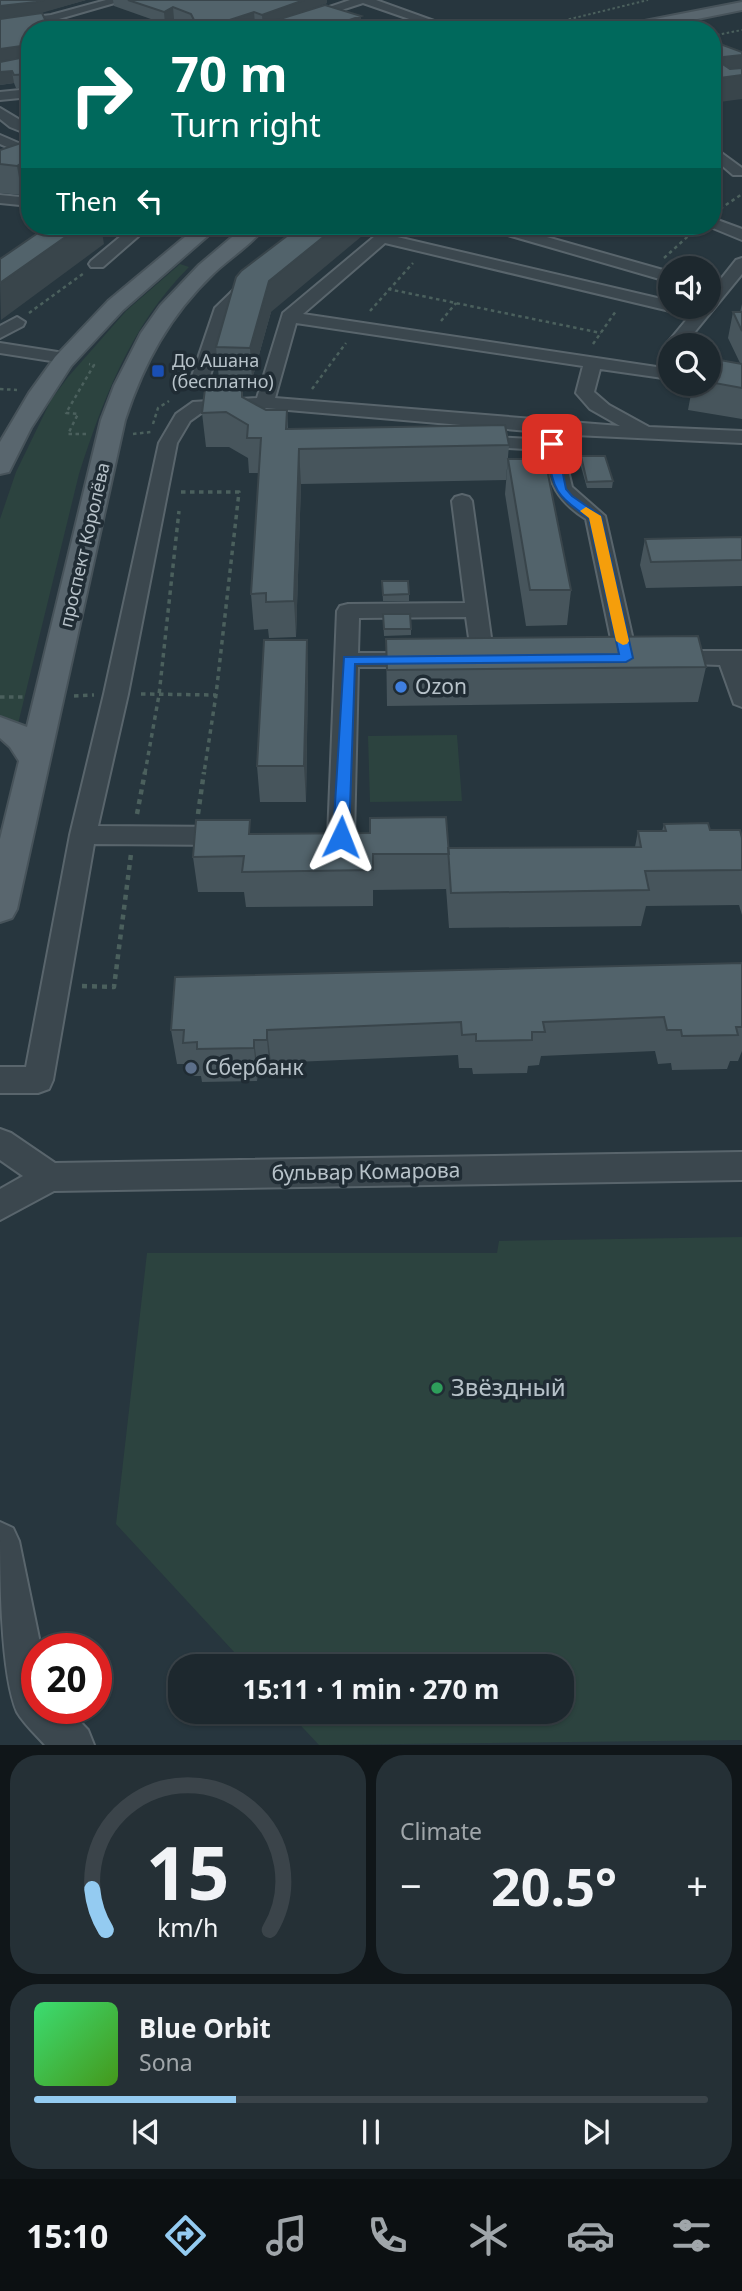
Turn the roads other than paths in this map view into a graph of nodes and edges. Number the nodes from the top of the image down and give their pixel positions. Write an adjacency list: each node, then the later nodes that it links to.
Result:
1 (119, 0): 6 (street)
2 (364, 0): 7 (street); 8 (street)
3 (742, 6): 5 (main road)
4 (742, 18): 11 (main road)
5 (664, 20): 9 (main road)
6 (30, 21)
7 (296, 21)
8 (426, 21)
9 (660, 21)
10 (21, 22): 12 (street)
11 (721, 22)
12 (0, 25)
13 (21, 94): 14 (street)
14 (0, 96)
15 (21, 108): 16 (street)
16 (0, 111): 17 (street)
17 (15, 124): 18 (street); 19 (street)
18 (21, 127)
19 (0, 129)
20 (0, 139): 21 (street)
21 (21, 149)
22 (721, 158): 23 (street)
23 (738, 172)
24 (0, 199): 25 (street)
25 (21, 201)
26 (721, 226): 32 (street)
27 (131, 235): 37 (street)
28 (198, 235): 34 (main road)
29 (245, 235): 35 (main road, проспект Королёва)
30 (386, 235): 33 (street)
31 (523, 235): 39 (street)
32 (742, 235)
33 (382, 238): 41 (street); 42 (street)
34 (177, 253): 35 (main road); 48 (main road)
35 (213, 262): 70 (main road, проспект Королёва)
36 (742, 262): 40 (lane)
37 (97, 264)
38 (267, 268): 51 (street)
39 (658, 274)
40 (721, 287)
41 (658, 303)
42 (289, 317): 49 (lane); 52 (street)
43 (695, 319): 46 (street)
44 (17, 322): 45 (street)
45 (0, 333)
46 (684, 333)
47 (0, 348): 48 (lane)
48 (64, 358): 59 (main road)
49 (592, 364): 50 (lane); 54 (street)
50 (658, 373)
51 (201, 376)
52 (276, 404): 53 (street); 54 (street); 71 (street)
53 (301, 426)
54 (650, 432): 55 (street)
55 (742, 437)
56 (457, 441): 57 (street)
57 (552, 444): 58 (street); 63 (street)
58 (742, 451)
59 (0, 467)
60 (462, 500): 61 (street)
61 (476, 610): 65 (street); 67 (street)
62 (600, 658): 63 (street)
63 (626, 658): 64 (street)
64 (736, 658): 68 (street)
65 (482, 659): 66 (street); 67 (street)
66 (509, 659)
67 (348, 660): 75 (street)
68 (742, 699)
69 (0, 727): 70 (main road)
70 (34, 761): 76 (main road, проспект Королёва)
71 (83, 835): 72 (street); 77 (street)
72 (247, 836)
73 (314, 836): 75 (street)
74 (367, 836): 75 (street)
75 (341, 837)
76 (0, 909)
77 (0, 1080)
78 (0, 1143): 80 (street)
79 (742, 1166): 80 (street, бульвар Комарова)
80 (50, 1177): 81 (street)
81 (0, 1206)
82 (0, 1541): 83 (street)
83 (21, 1647)
84 (54, 1724): 85 (street)
85 (73, 1745)

